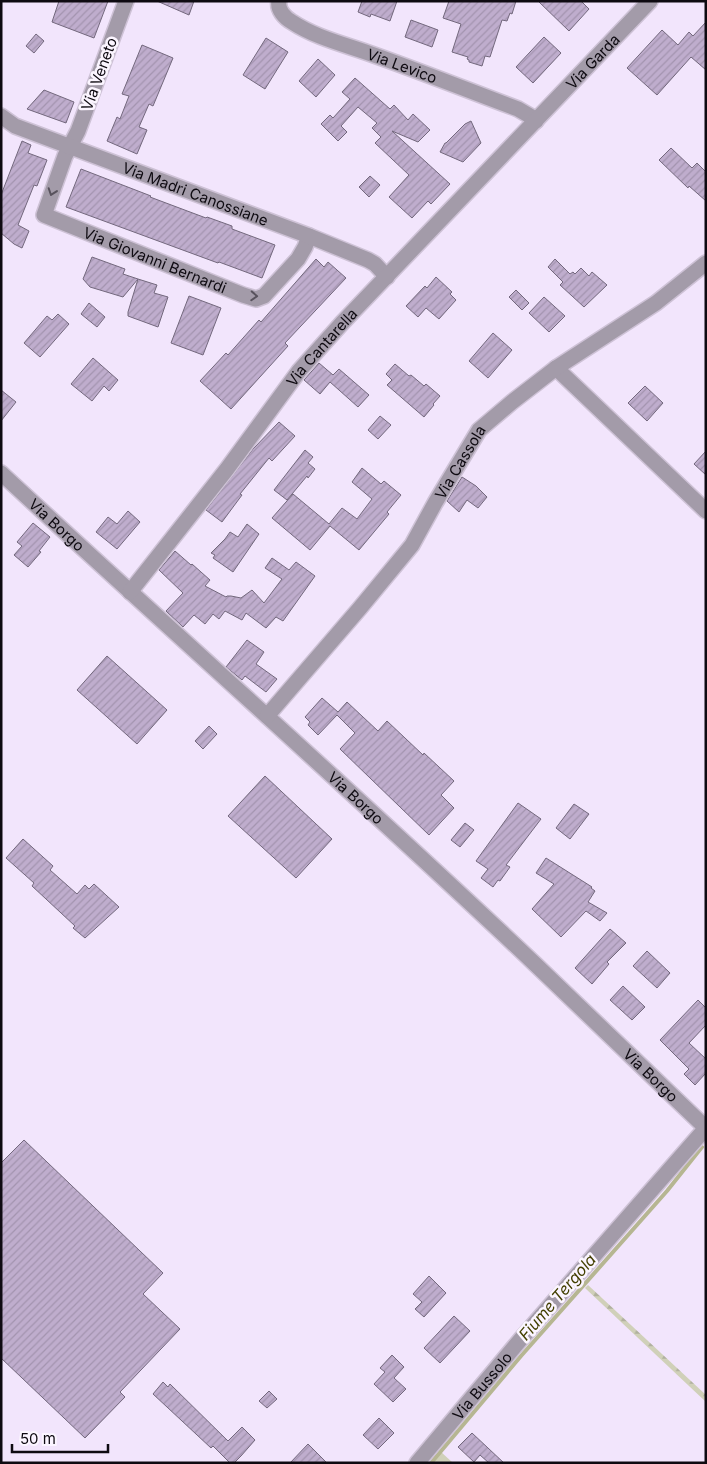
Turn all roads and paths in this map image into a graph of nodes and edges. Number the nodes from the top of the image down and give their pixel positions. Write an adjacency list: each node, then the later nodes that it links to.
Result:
1 (126, 1): 6 (street, Via Veneto)
2 (279, 1): 5 (street, Via Levico)
3 (650, 1): 5 (street, Via Garda)
4 (1, 116): 6 (street, Via Madri Canossiane)
5 (536, 121): 9 (street, Via Cantarella)
6 (69, 147): 7 (street, Via Madri Canossiane); 7 (street, Via Giovanni Bernardi, one-way to 7)
7 (309, 236): 9 (street, Via Madri Canossiane)
8 (706, 263): 10 (street, Via Cassola)
9 (387, 276): 13 (street, Via Cantarella)
10 (556, 368): 12 (street); 14 (street, Via Cassola)
11 (1, 474): 13 (street, Via Borgo)
12 (706, 511)
13 (130, 592): 14 (street, Via Borgo)
14 (267, 716): 15 (street, Via Borgo)
15 (706, 1128): 16 (street, Via Bussolo)
16 (417, 1463)

